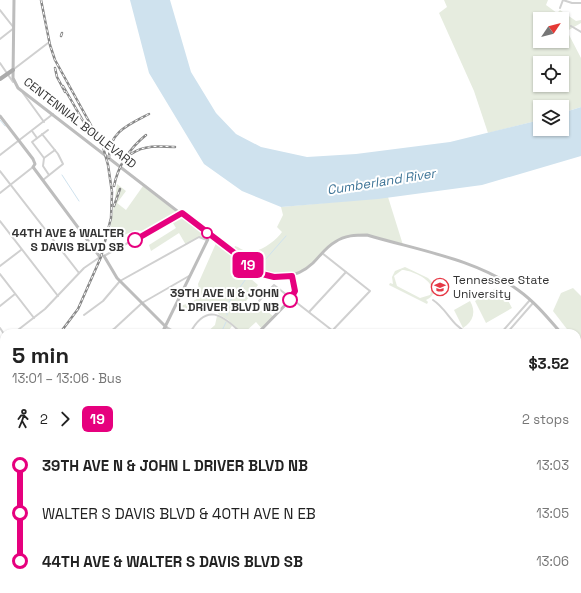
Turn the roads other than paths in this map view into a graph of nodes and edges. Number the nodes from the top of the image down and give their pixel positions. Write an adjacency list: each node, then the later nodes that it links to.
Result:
1 (14, 0): 7 (main road, CENTENNIAL BOULEVARD)
2 (563, 0): 3 (street); 4 (street)
3 (581, 3)
4 (560, 8)
5 (0, 10): 7 (street)
6 (571, 26): 8 (street)
7 (14, 28): 9 (street); 12 (main road, CENTENNIAL BOULEVARD)
8 (581, 32)
9 (0, 39)
10 (48, 43): 12 (street)
11 (0, 64): 13 (street)
12 (13, 70): 13 (main road); 15 (main road, CENTENNIAL BOULEVARD)
13 (8, 74): 14 (main road); 15 (street)
14 (0, 79)
15 (14, 82): 16 (main road, CENTENNIAL BOULEVARD)
16 (20, 89): 17 (main road, CENTENNIAL BOULEVARD); 19 (street)
17 (54, 114): 19 (street); 34 (main road, CENTENNIAL BOULEVARD)
18 (0, 116): 24 (main road)
19 (44, 122): 21 (street)
20 (48, 130): 22 (street)
21 (32, 131): 23 (street); 24 (street)
22 (42, 134): 23 (street); 25 (street)
23 (37, 138): 27 (street)
24 (19, 141): 26 (street); 28 (main road)
25 (55, 150): 27 (street); 30 (street)
26 (0, 155)
27 (44, 158): 30 (street)
28 (33, 167): 31 (main road); 32 (street)
29 (0, 171): 32 (street)
30 (49, 175): 31 (street)
31 (43, 180): 43 (main road)
32 (11, 185): 33 (street); 46 (street)
33 (0, 193)
34 (182, 213): 38 (main road, CENTENNIAL BOULEVARD); 42 (street)
35 (0, 221): 36 (street)
36 (4, 226): 37 (street); 40 (street)
37 (0, 229)
38 (210, 235): 39 (main road); 49 (main road, CENTENNIAL BOULEVARD)
39 (208, 240): 48 (main road); 50 (street)
40 (22, 250): 44 (street); 52 (street)
41 (322, 253): 45 (street); 49 (main road); 55 (main road)
42 (104, 256): 43 (street); 50 (main road)
43 (100, 257): 46 (street)
44 (0, 266)
45 (346, 272): 60 (street); 71 (street)
46 (79, 273): 52 (street)
47 (0, 274): 51 (street)
48 (189, 276): 57 (street); 63 (main road)
49 (292, 276): 53 (main road)
50 (120, 281): 57 (main road); 61 (street)
51 (15, 294): 59 (street); 62 (street)
52 (58, 296): 62 (street)
53 (292, 299): 56 (street); 60 (street); 69 (main road)
54 (433, 300): 72 (street)
55 (530, 300): 58 (main road); 73 (street)
56 (259, 301)
57 (142, 303): 63 (main road); 65 (street)
58 (533, 303): 74 (street); 75 (main road)
59 (0, 306)
60 (309, 312): 70 (street)
61 (84, 315)
62 (34, 318): 64 (street)
63 (166, 327): 66 (street)
64 (19, 329)
65 (113, 329)
66 (170, 329)
67 (193, 329): 68 (street)
68 (237, 329)
69 (262, 329)
70 (329, 329)
71 (335, 329)
72 (462, 329)
73 (505, 329)
74 (510, 329)
75 (557, 329)

